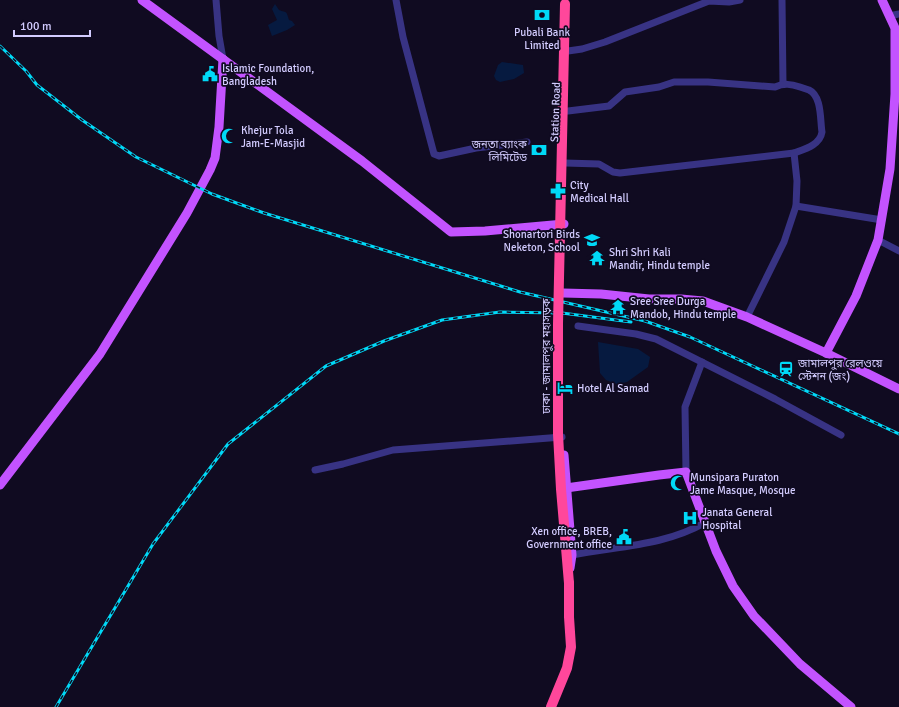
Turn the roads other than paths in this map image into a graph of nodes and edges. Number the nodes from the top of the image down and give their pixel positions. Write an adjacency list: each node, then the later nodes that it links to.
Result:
1 (142, 0): 11 (main road)
2 (216, 0): 11 (street)
3 (396, 0): 14 (street)
4 (740, 0): 10 (street)
5 (782, 0): 12 (street)
6 (882, 0): 9 (main road)
7 (567, 1): 10 (main road, Station Road); 36 (highway, ঢাকা - জামালপুর মহাসড়ক, bridge)
8 (899, 14): 9 (street)
9 (889, 16): 18 (main road)
10 (568, 51): 13 (main road, Station Road)
11 (223, 59): 19 (main road); 32 (main road)
12 (783, 84): 13 (street); 15 (street)
13 (568, 111): 16 (main road, Station Road)
14 (527, 142)
15 (794, 154): 16 (street); 17 (street)
16 (565, 164): 19 (main road, Station Road)
17 (796, 206): 18 (street); 23 (street)
18 (882, 220): 20 (main road)
19 (564, 224): 22 (main road, Station Road)
20 (878, 240): 21 (street); 25 (main road)
21 (899, 251)
22 (563, 293): 23 (main road); 29 (main road, Station Road)
23 (747, 317): 25 (main road)
24 (578, 326): 26 (street)
25 (826, 353): 27 (main road)
26 (702, 362): 28 (street); 31 (street)
27 (899, 389)
28 (841, 435)
29 (562, 437): 30 (street); 33 (main road, Station Road)
30 (315, 470)
31 (686, 472): 33 (main road); 34 (main road)
32 (0, 485)
33 (566, 488): 35 (main road, Station Road)
34 (706, 522): 35 (street); 38 (main road)
35 (572, 555): 36 (main road, Station Road)
36 (569, 583): 37 (highway, ঢাকা - জামালপুর মহাসড়ক)
37 (551, 707)
38 (851, 707)

